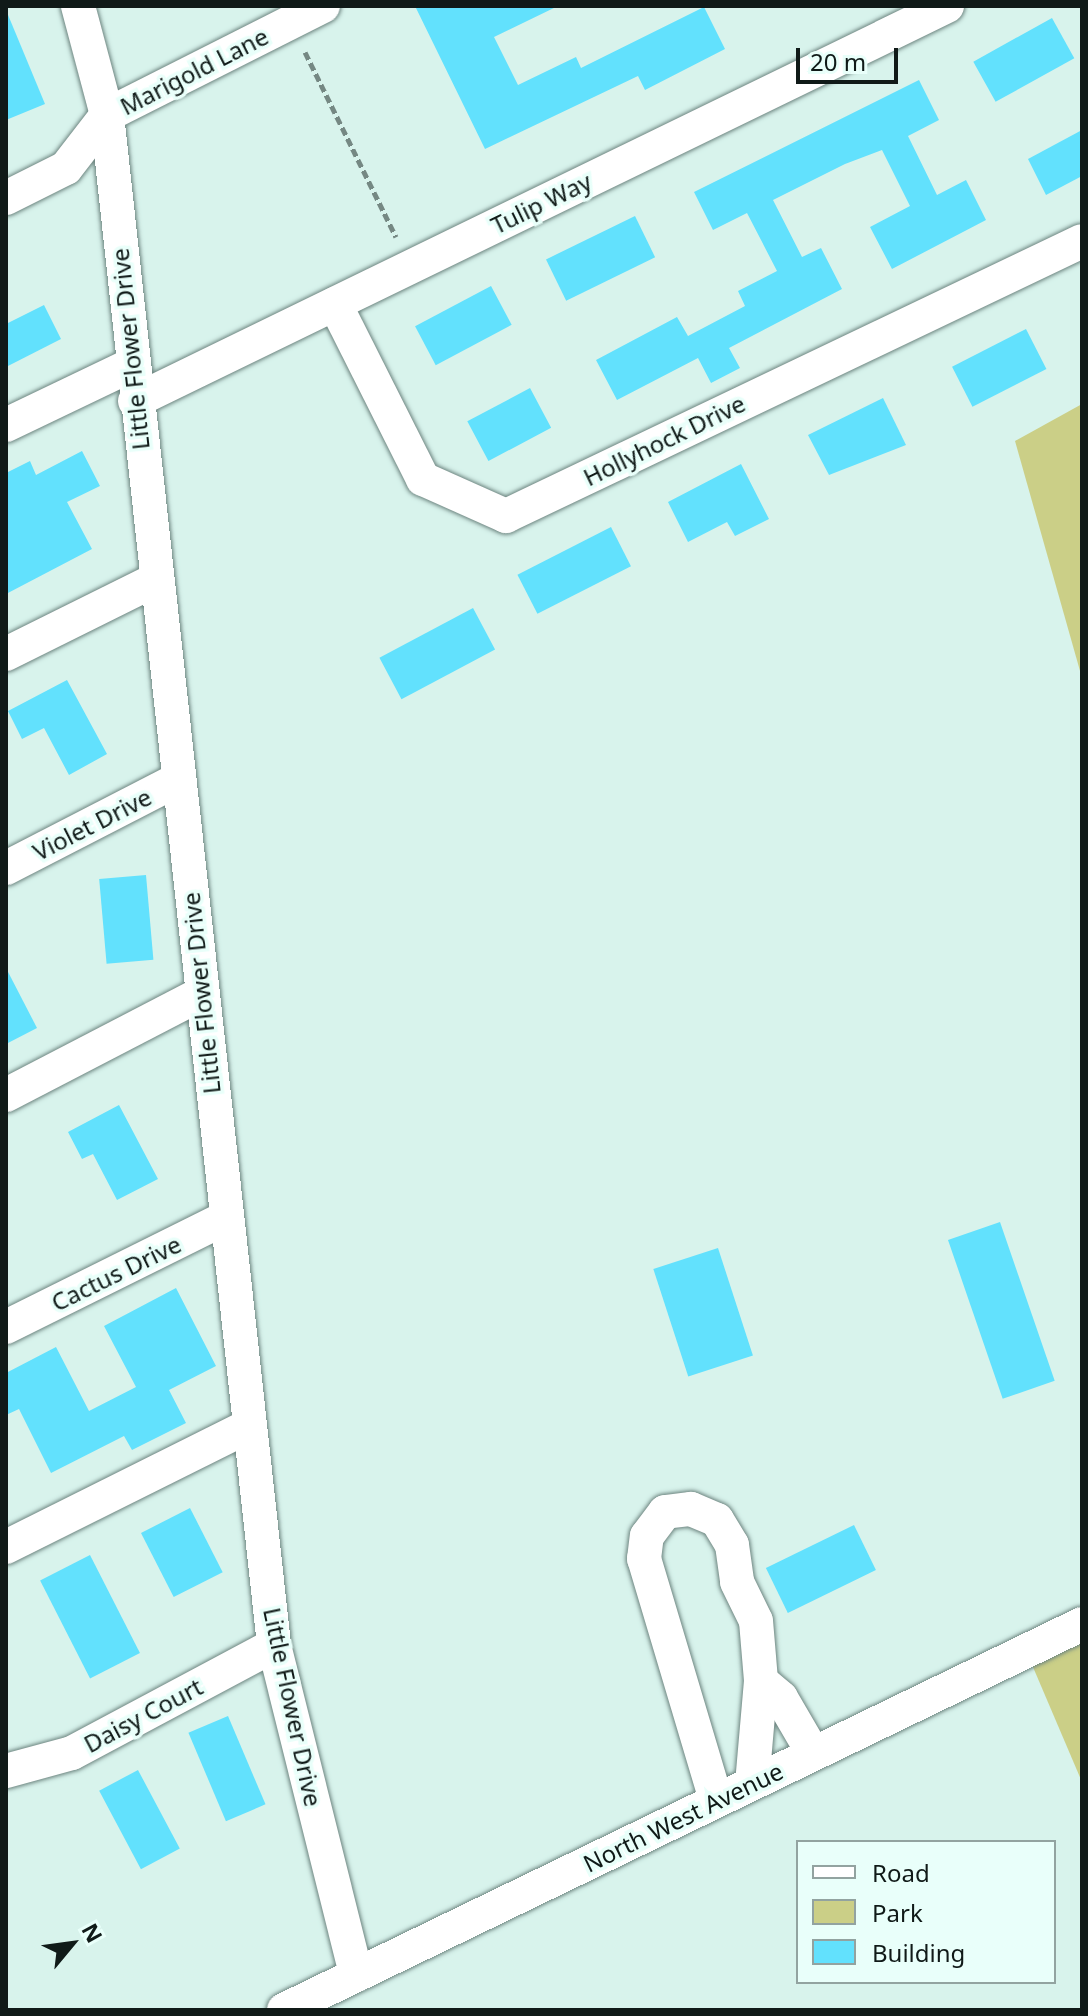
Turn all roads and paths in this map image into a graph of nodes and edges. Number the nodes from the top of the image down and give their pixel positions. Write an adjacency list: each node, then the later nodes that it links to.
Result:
1 (78, 6): 5 (street, Little Flower Drive)
2 (323, 6): 4 (street, Marigold Lane)
3 (947, 6): 8 (street, Tulip Way)
4 (291, 22): 5 (street, Marigold Lane); 8 (path)
5 (107, 115): 6 (street); 10 (street, Little Flower Drive)
6 (6, 198)
7 (1082, 241): 9 (street, Hollyhock Drive)
8 (410, 267): 9 (street, Tulip Way)
9 (335, 304): 11 (street, Tulip Way)
10 (131, 365): 11 (street, Little Flower Drive); 12 (street)
11 (135, 401): 13 (street, Little Flower Drive)
12 (6, 425)
13 (155, 580): 14 (street); 15 (street, Little Flower Drive)
14 (6, 654)
15 (177, 780): 16 (street, Violet Drive); 17 (street, Little Flower Drive)
16 (6, 868)
17 (201, 994): 18 (street); 19 (street, Little Flower Drive)
18 (6, 1095)
19 (226, 1218): 20 (street, Cactus Drive); 21 (street, Little Flower Drive)
20 (6, 1327)
21 (249, 1426): 22 (street); 24 (street, Little Flower Drive)
22 (6, 1547)
23 (1082, 1624): 26 (street, North West Avenue)
24 (274, 1645): 27 (street, Daisy Court); 30 (street, Little Flower Drive)
25 (761, 1681): 26 (street); 28 (street); 29 (street)
26 (813, 1753): 28 (street, North West Avenue)
27 (6, 1771)
28 (752, 1783): 29 (street, North West Avenue)
29 (716, 1800): 30 (street, North West Avenue)
30 (356, 1975): 31 (street, North West Avenue)
31 (284, 2010)

